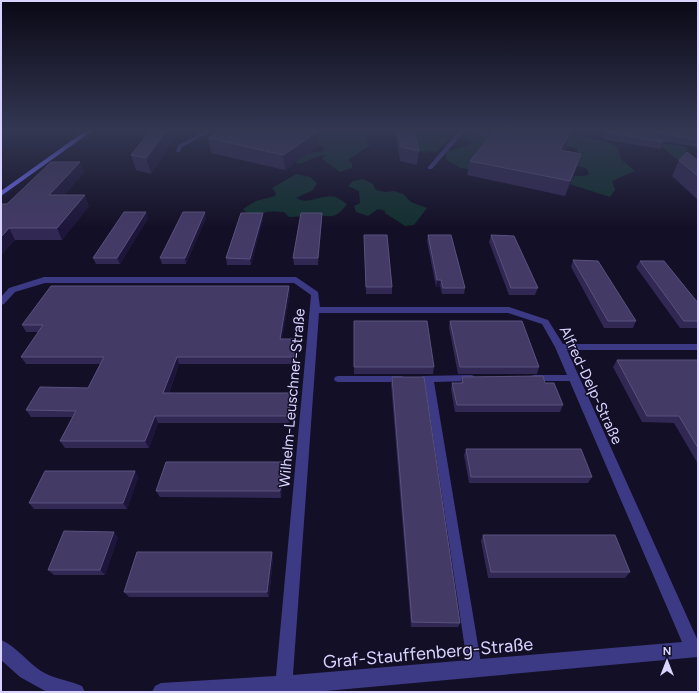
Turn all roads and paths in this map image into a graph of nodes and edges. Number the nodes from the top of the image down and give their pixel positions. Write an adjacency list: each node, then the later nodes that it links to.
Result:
1 (44, 163): 4 (street)
2 (434, 163): 3 (street)
3 (430, 168)
4 (1, 194)
5 (1, 302): 6 (street, Wilhelm-Leuschner-Straße)
6 (315, 310): 7 (street, Alfred-Delp-Straße); 17 (street, Wilhelm-Leuschner-Straße)
7 (560, 346): 8 (street); 11 (street, Alfred-Delp-Straße)
8 (698, 347)
9 (482, 378): 12 (lane)
10 (528, 378): 11 (lane)
11 (573, 378): 15 (street, Alfred-Delp-Straße)
12 (429, 379): 13 (lane); 16 (lane)
13 (338, 380)
14 (1, 648): 18 (street)
15 (696, 649): 16 (street, Graf-Stauffenberg-Straße)
16 (475, 669): 17 (street, Graf-Stauffenberg-Straße)
17 (284, 685): 19 (street, Graf-Stauffenberg-Straße)
18 (76, 692)
19 (161, 692)

